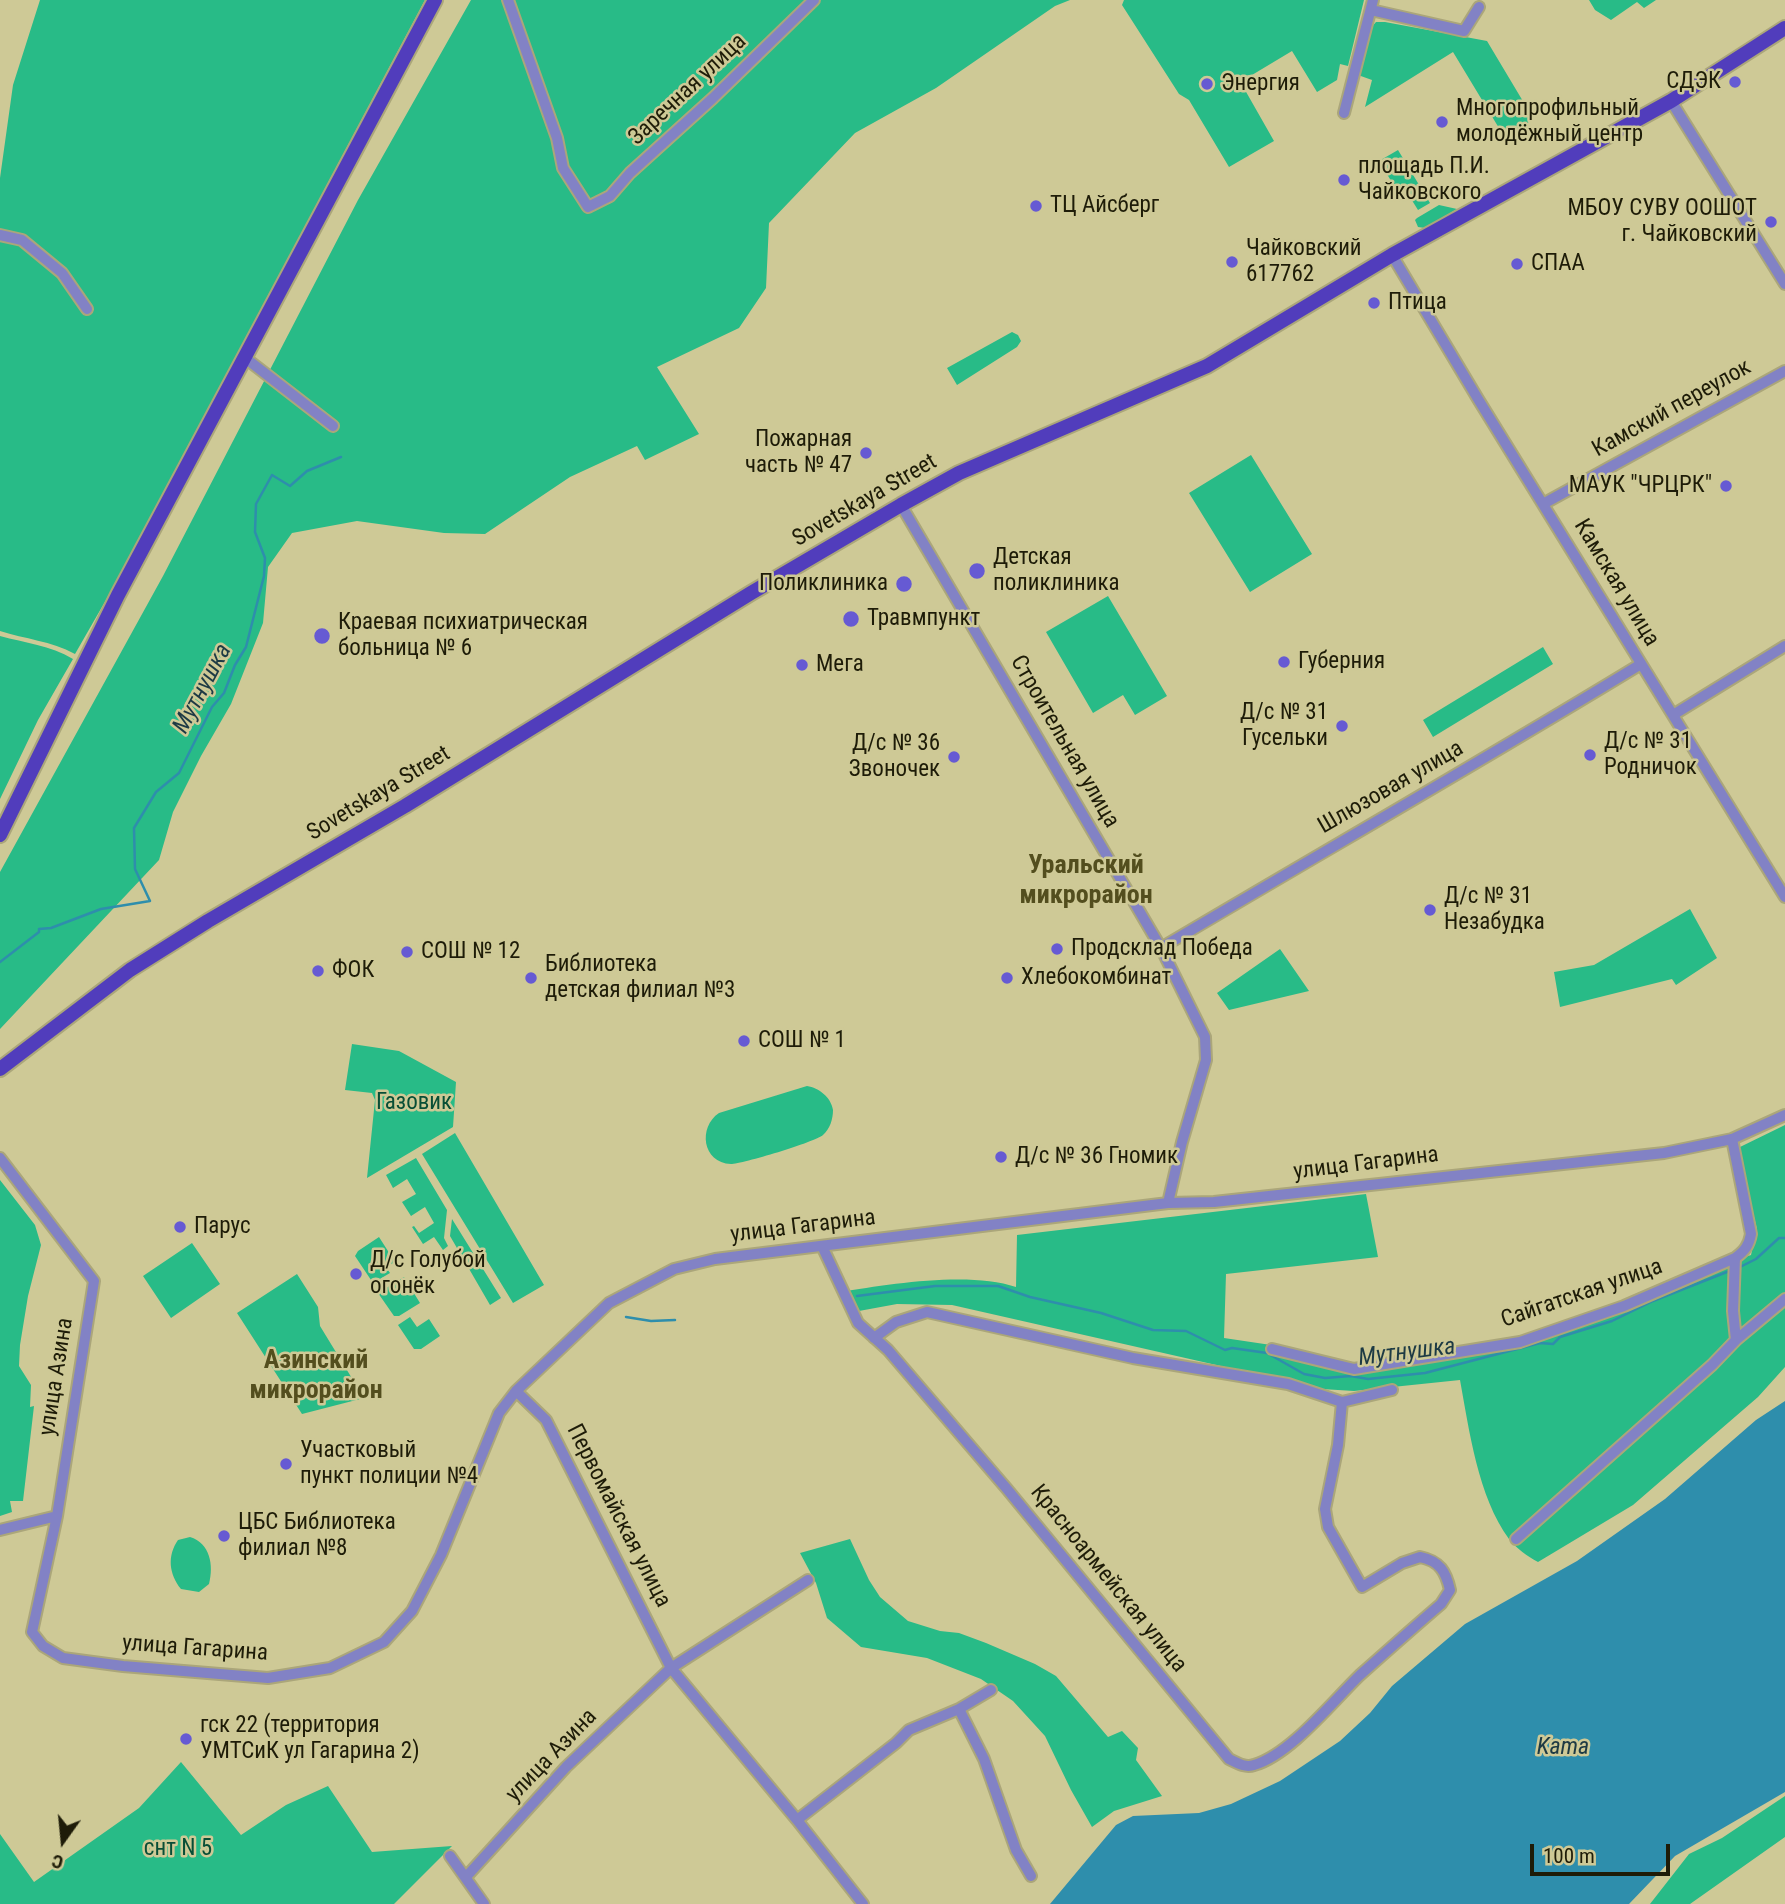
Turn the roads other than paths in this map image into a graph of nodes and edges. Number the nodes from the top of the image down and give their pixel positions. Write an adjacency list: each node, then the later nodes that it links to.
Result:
1 (435, 0): 13 (main road)
2 (508, 0): 3 (street, Заречная улица)
3 (814, 0)
4 (1372, 5): 5 (street); 8 (street)
5 (1479, 6)
6 (1785, 29): 7 (main road, Sovetskaya Street)
7 (1671, 101): 10 (main road, Sovetskaya Street); 11 (street)
8 (1344, 113)
9 (0, 235): 12 (street)
10 (1392, 255): 16 (street, Камская улица); 17 (main road, Sovetskaya Street)
11 (1785, 284)
12 (87, 309)
13 (244, 357): 15 (street); 21 (main road)
14 (1785, 371): 16 (street, Камский переулок)
15 (333, 426)
16 (1544, 504): 19 (street, Камская улица)
17 (901, 505): 23 (street, Строительная улица); 24 (main road, Sovetskaya Street)
18 (1785, 646): 20 (street)
19 (1641, 664): 20 (street, Камская улица); 23 (street, Шлюзовая улица)
20 (1673, 715): 22 (street, Камская улица)
21 (0, 835)
22 (1785, 897)
23 (1161, 948): 28 (street, Строительная улица)
24 (0, 1069)
25 (1785, 1115): 26 (street, улица Гагарина)
26 (1732, 1139): 28 (street, улица Гагарина); 30 (street)
27 (0, 1158): 38 (street, улица Азина)
28 (1168, 1203): 29 (street, улица Гагарина)
29 (822, 1246): 32 (street); 36 (street, улица Гагарина)
30 (1735, 1258): 33 (street); 34 (street, Сайгатская улица)
31 (1785, 1300): 33 (street)
32 (874, 1338): 37 (street); 37 (street, Красноармейская улица)
33 (1736, 1340): 40 (street)
34 (1272, 1349)
35 (1392, 1390): 37 (street)
36 (516, 1391): 42 (street, улица Гагарина); 43 (street, Первомайская улица)
37 (1342, 1402)
38 (57, 1516): 39 (street); 42 (street, улица Азина)
39 (0, 1530)
40 (1517, 1539)
41 (808, 1580): 43 (street)
42 (32, 1632)
43 (671, 1668): 46 (street, Первомайская улица); 49 (street, улица Азина)
44 (991, 1690): 45 (street)
45 (959, 1709): 46 (street); 48 (street)
46 (797, 1820): 51 (street, Первомайская улица)
47 (450, 1856): 49 (street)
48 (1031, 1876)
49 (466, 1877): 50 (street)
50 (484, 1904)
51 (863, 1904)

